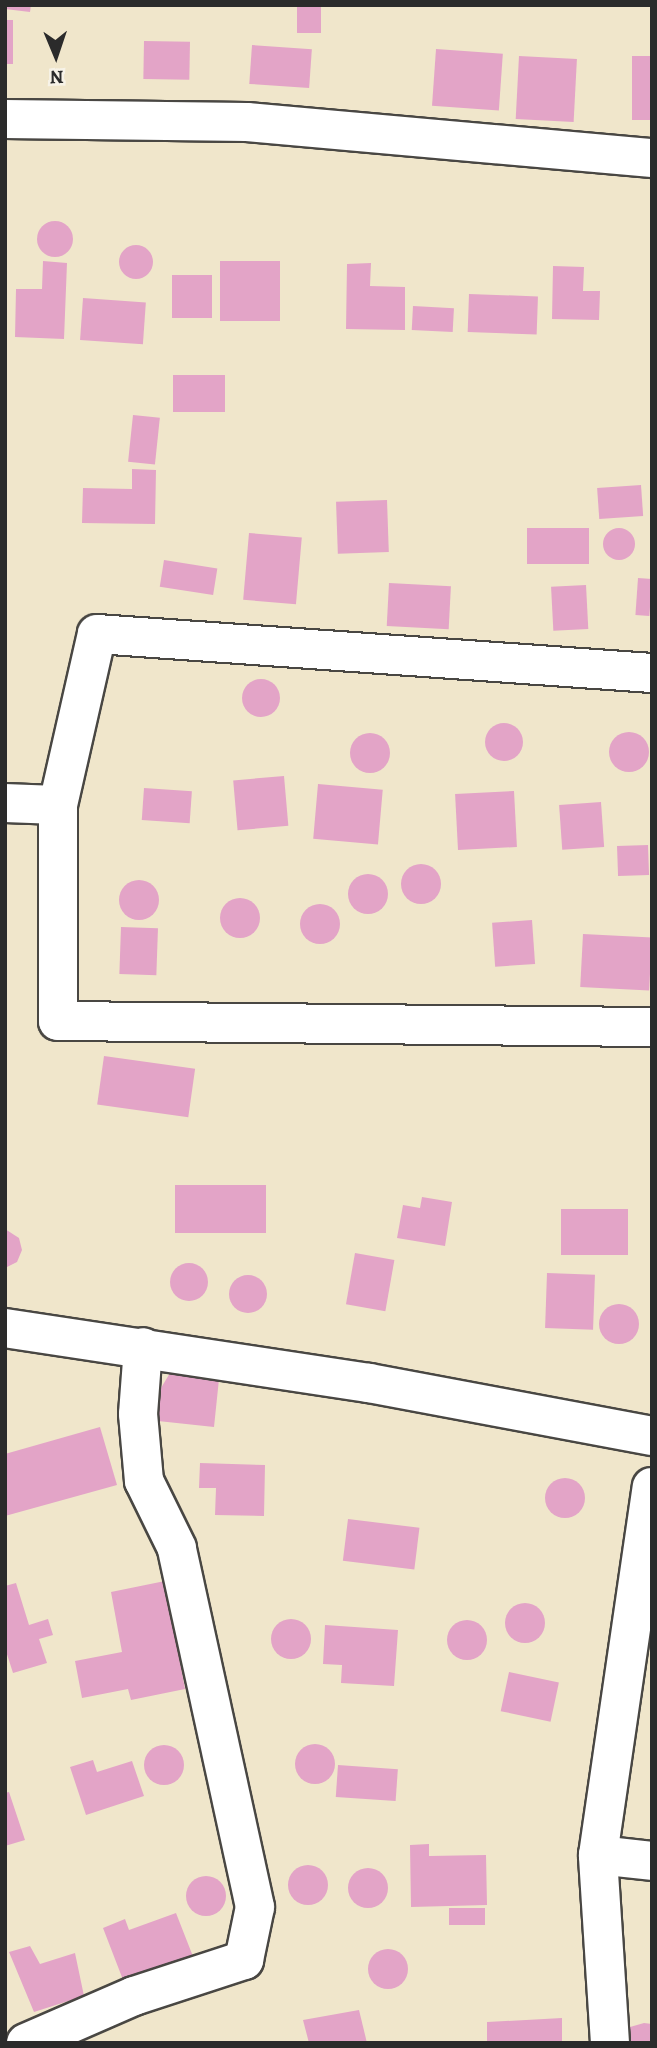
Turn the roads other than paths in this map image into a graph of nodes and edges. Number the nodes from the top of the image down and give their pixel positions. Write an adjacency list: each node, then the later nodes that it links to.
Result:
1 (5, 119): 2 (street)
2 (652, 158)
3 (652, 673): 5 (street)
4 (5, 803): 5 (street)
5 (58, 805): 6 (street)
6 (652, 1027)
7 (5, 1328): 8 (street)
8 (143, 1348): 9 (street); 15 (street)
9 (652, 1436)
10 (652, 1487): 11 (street)
11 (598, 1855): 12 (street); 16 (street)
12 (652, 1861)
13 (5, 2029): 14 (street)
14 (11, 2043)
15 (26, 2043)
16 (610, 2043)

